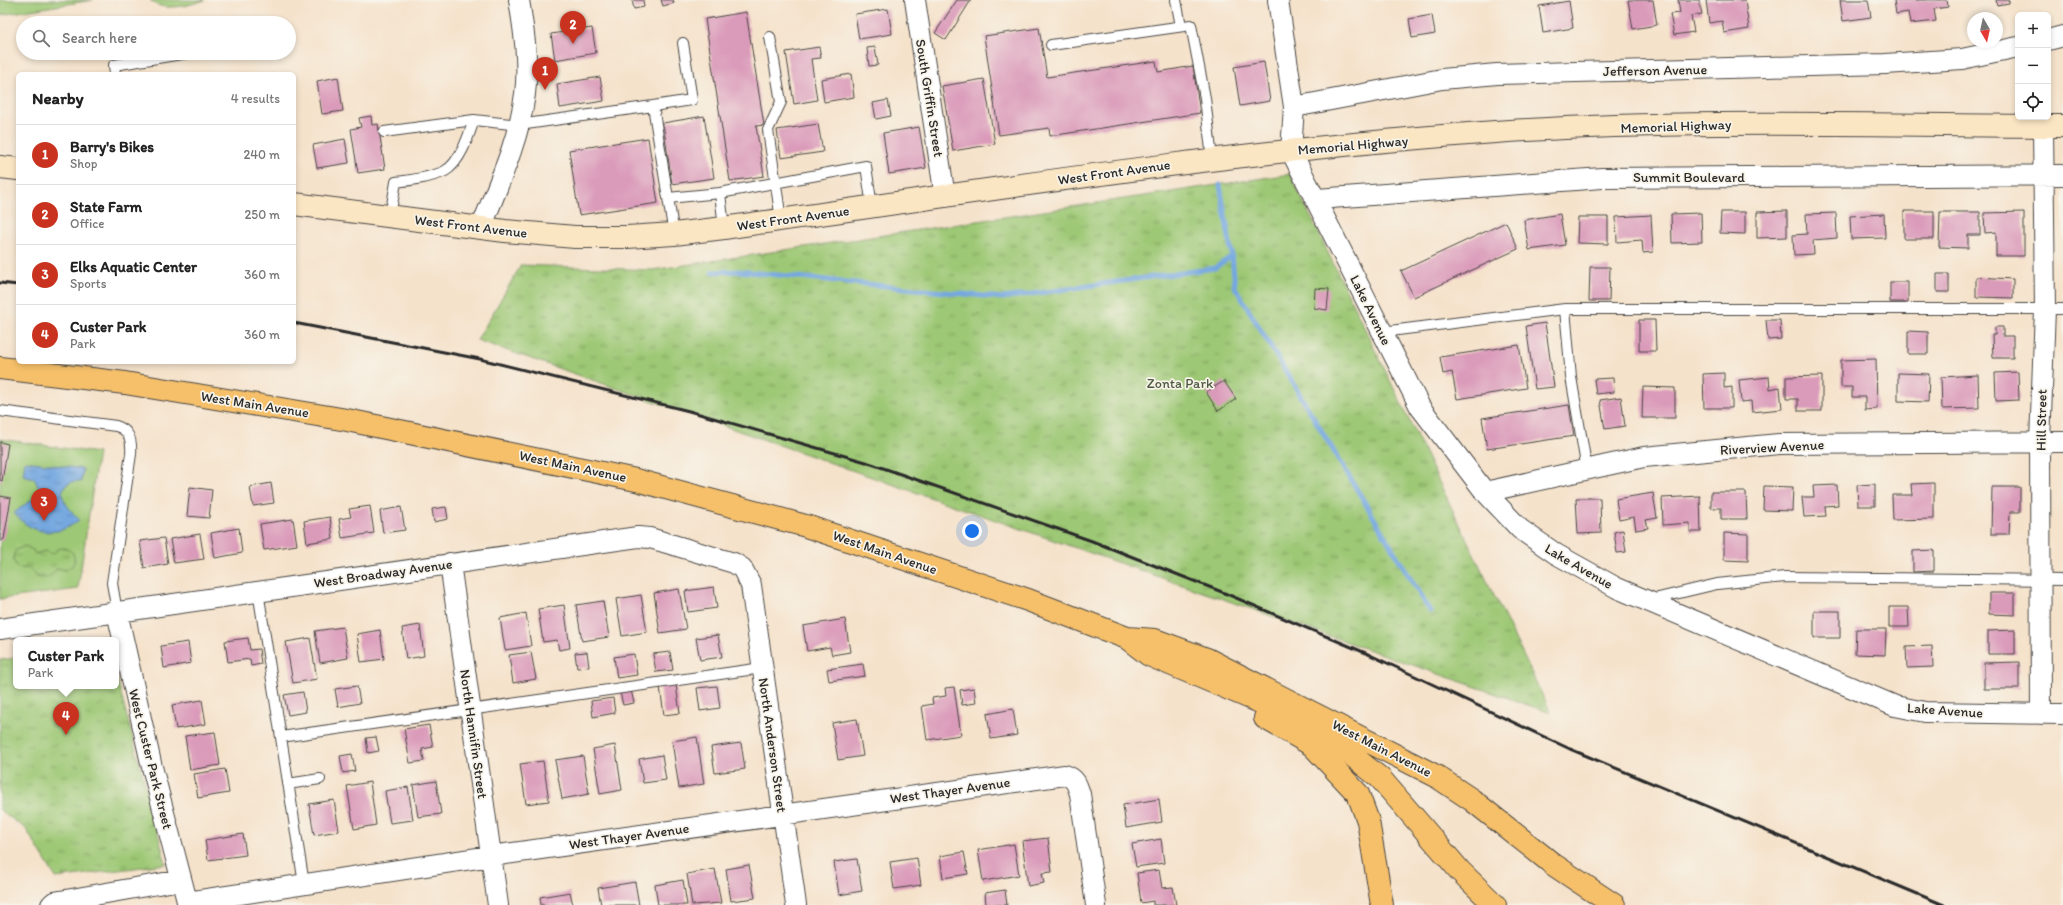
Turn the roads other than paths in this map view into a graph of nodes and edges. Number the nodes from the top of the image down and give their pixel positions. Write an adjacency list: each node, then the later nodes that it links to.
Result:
1 (519, 0): 17 (street)
2 (915, 0): 28 (street, South Griffin Street)
3 (1176, 0): 5 (lane)
4 (1278, 0): 15 (street)
5 (1180, 26): 10 (lane); 21 (lane)
6 (2063, 36): 8 (street)
7 (770, 37): 26 (lane)
8 (2051, 39)
9 (683, 43): 14 (lane)
10 (1051, 45)
11 (2015, 48): 15 (street, Jefferson Avenue)
12 (145, 60): 13 (lane)
13 (115, 72)
14 (653, 106): 17 (lane); 29 (lane)
15 (1294, 107): 20 (street)
16 (474, 120): 17 (lane); 19 (lane); 33 (lane)
17 (519, 125): 35 (street)
18 (2053, 126): 20 (street, Memorial Highway); 25 (street, Hill Street)
19 (384, 132)
20 (1291, 151): 21 (street, West Front Avenue); 30 (street, Lake Avenue)
21 (1212, 159): 28 (street, West Front Avenue)
22 (0, 167): 23 (street)
23 (16, 170)
24 (2063, 175): 25 (street, Summit Boulevard)
25 (2042, 176): 30 (street, Summit Boulevard); 39 (street, Hill Street)
26 (776, 182): 27 (lane); 32 (lane); 34 (lane)
27 (720, 193): 29 (lane); 36 (lane)
28 (945, 197): 32 (street, West Front Avenue)
29 (668, 198): 37 (lane)
30 (1317, 199): 40 (street, Lake Avenue)
31 (296, 204): 33 (street, West Front Avenue)
32 (872, 207): 34 (street, West Front Avenue)
33 (390, 216): 35 (street, West Front Avenue)
34 (781, 220): 36 (street, West Front Avenue)
35 (481, 228): 37 (street, West Front Avenue)
36 (724, 228): 37 (street, West Front Avenue)
37 (674, 234)
38 (1565, 309): 39 (lane); 40 (lane); 45 (lane)
39 (2054, 309): 43 (street, Hill Street)
40 (1382, 332): 46 (street, Lake Avenue)
41 (0, 368): 55 (main road, West Main Avenue)
42 (0, 412): 53 (lane)
43 (2040, 442): 44 (street, Riverview Avenue); 45 (street, Riverview Avenue); 48 (street, Hill Street)
44 (2063, 442)
45 (1587, 470): 46 (street, Riverview Avenue)
46 (1485, 492): 52 (street, Lake Avenue)
47 (450, 563): 50 (street, West Broadway Avenue); 51 (street, West Broadway Avenue); 58 (street, North Hannifin Street)
48 (2040, 580): 49 (lane); 52 (lane); 59 (street, Hill Street)
49 (2063, 580)
50 (751, 585): 56 (street, North Anderson Street)
51 (258, 591): 53 (street, West Broadway Avenue); 61 (lane)
52 (1647, 600): 59 (street, Lake Avenue)
53 (117, 612): 54 (street, West Broadway Avenue); 66 (street, West Custer Park Street)
54 (0, 629)
55 (1127, 638): 57 (main road, West Main Avenue); 75 (main road, West Main Avenue)
56 (762, 668): 58 (lane); 64 (street, North Anderson Street)
57 (1190, 673): 73 (main road); 74 (main road, West Main Avenue)
58 (470, 710): 61 (lane); 65 (street, North Hannifin Street)
59 (2041, 714): 60 (street, Lake Avenue)
60 (2063, 714)
61 (281, 737): 63 (lane)
62 (320, 779): 63 (lane)
63 (288, 784): 67 (lane)
64 (782, 814): 65 (street, West Thayer Avenue); 71 (street, North Anderson Street); 72 (street, West Thayer Avenue)
65 (491, 856): 67 (street, West Thayer Avenue); 70 (street, North Hannifin Street)
66 (181, 880): 68 (street, West Custer Park Street); 69 (street)
67 (304, 884): 68 (street, West Thayer Avenue)
68 (187, 903)
69 (51, 905)
70 (498, 905)
71 (796, 905)
72 (1096, 905)
73 (1382, 905)
74 (1495, 905)
75 (1614, 905)

